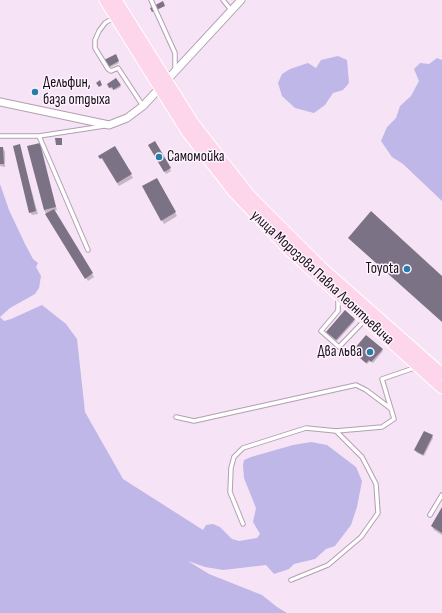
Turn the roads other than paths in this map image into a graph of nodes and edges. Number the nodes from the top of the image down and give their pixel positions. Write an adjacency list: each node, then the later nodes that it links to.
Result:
1 (105, 0): 7 (main road, улица Морозова Павла Леонтьевича)
2 (116, 0): 7 (main road, улица Морозова Павла Леонтьевича)
3 (151, 0): 8 (lane)
4 (223, 0): 6 (lane)
5 (241, 0): 6 (street)
6 (231, 10): 8 (street)
7 (119, 15): 9 (main road, улица Морозова Павла Леонтьевича); 11 (lane)
8 (175, 71): 9 (street)
9 (163, 85): 11 (street); 16 (main road, улица Морозова Павла Леонтьевича); 19 (main road, улица Морозова Павла Леонтьевича)
10 (0, 102): 12 (street)
11 (143, 106): 12 (street)
12 (109, 125): 14 (lane)
13 (0, 136): 14 (lane)
14 (39, 136): 15 (lane)
15 (88, 250)
16 (338, 295): 17 (main road, улица Морозова Павла Леонтьевича); 17 (lane)
17 (368, 323): 18 (main road, улица Морозова Павла Леонтьевича)
18 (418, 367): 20 (main road, улица Морозова Павла Леонтьевича); 21 (lane)
19 (442, 374)
20 (442, 388)
21 (391, 408): 22 (lane); 23 (lane)
22 (176, 417)
23 (336, 431): 26 (lane); 27 (lane)
24 (442, 495): 25 (lane)
25 (430, 515)
26 (243, 524)
27 (291, 580)

